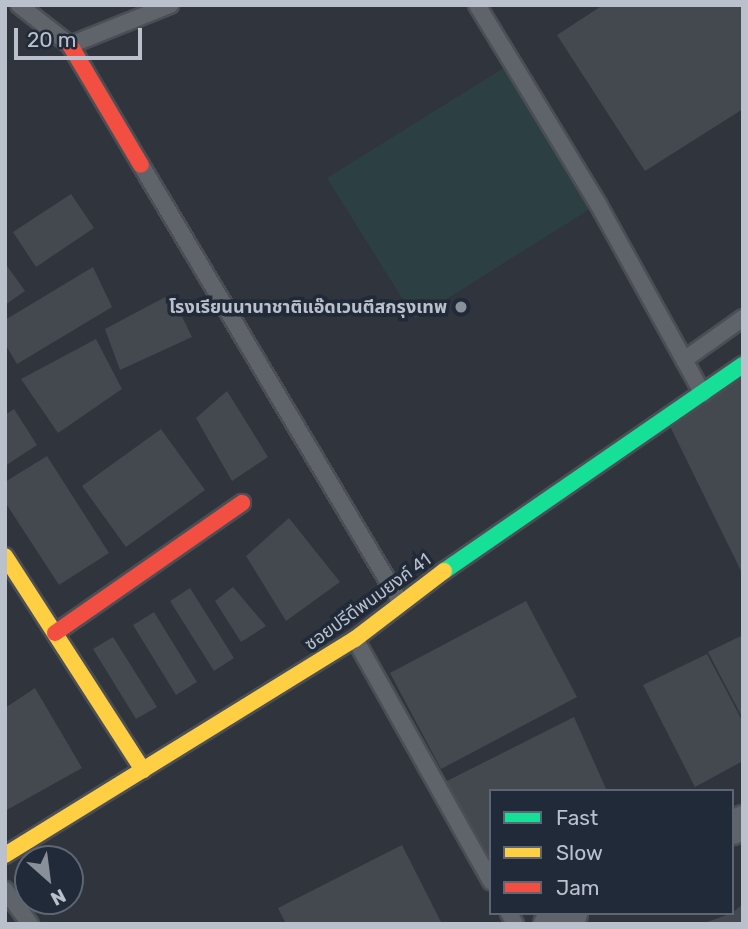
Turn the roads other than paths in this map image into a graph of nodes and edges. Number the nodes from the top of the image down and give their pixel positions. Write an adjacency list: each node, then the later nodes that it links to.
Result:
1 (19, 5): 4 (lane)
2 (170, 5): 4 (lane)
3 (477, 5): 7 (lane)
4 (70, 45): 5 (street)
5 (141, 165): 12 (lane)
6 (743, 318): 7 (lane)
7 (684, 360): 9 (lane)
8 (743, 365): 9 (street, ซอยปรีดีพนมยงค์ 41)
9 (703, 394): 12 (street, ซอยปรีดีพนมยงค์ 41)
10 (242, 503): 13 (street)
11 (5, 556): 13 (street)
12 (401, 603): 14 (street, ซอยปรีดีพนมยงค์ 41)
13 (55, 633): 15 (street)
14 (355, 639): 15 (street, ซอยปรีดีพนมยงค์ 41); 17 (lane)
15 (143, 770): 16 (street, ซอยปรีดีพนมยงค์ 41)
16 (5, 855)
17 (489, 877)
18 (5, 890): 20 (lane)
19 (566, 915): 21 (street)
20 (30, 924)
21 (550, 924)

